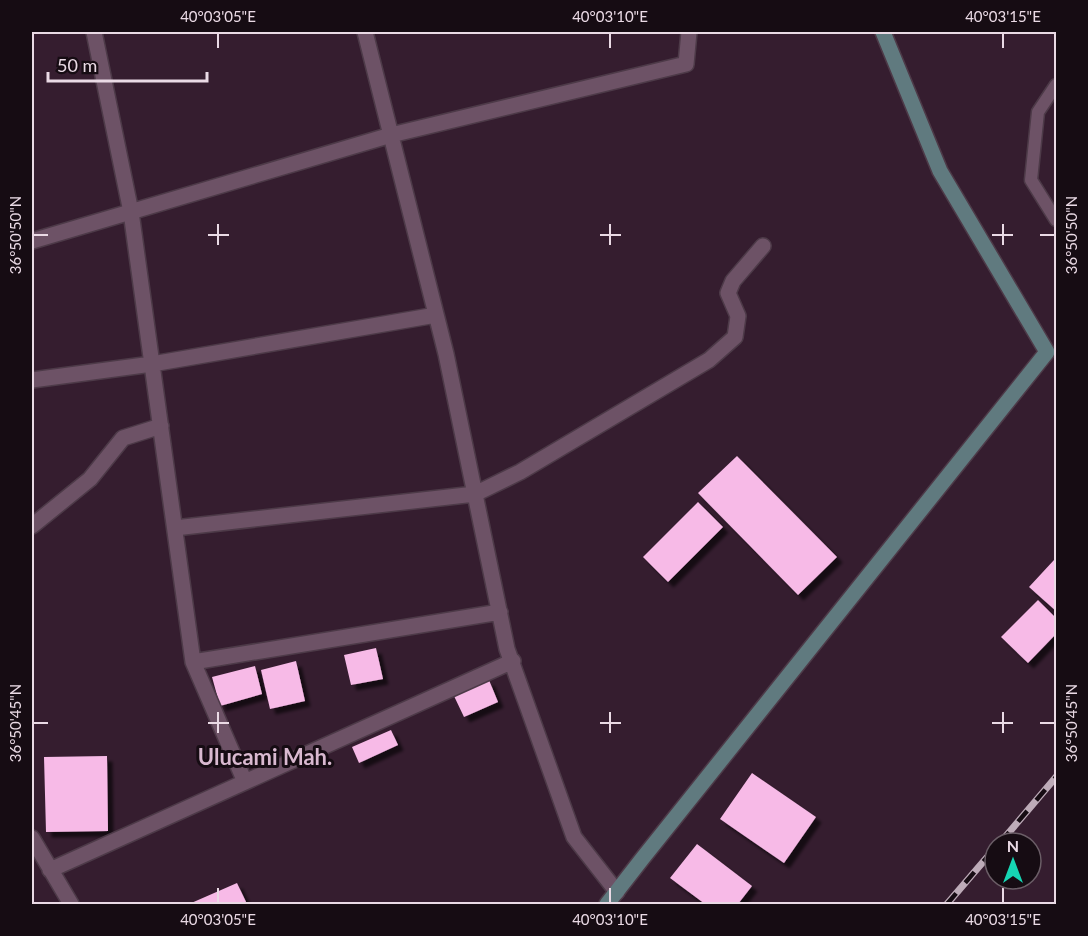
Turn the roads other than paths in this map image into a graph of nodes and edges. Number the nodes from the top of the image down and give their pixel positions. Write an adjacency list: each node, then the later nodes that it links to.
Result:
1 (94, 32): 7 (street)
2 (365, 32): 6 (street)
3 (689, 32): 6 (street)
4 (883, 32): 24 (street)
5 (1056, 85): 8 (lane)
6 (391, 135): 7 (street); 11 (street)
7 (131, 212): 9 (street); 12 (street)
8 (1056, 220)
9 (32, 241)
10 (762, 246): 15 (street)
11 (436, 315): 12 (street); 15 (street)
12 (152, 364): 13 (street); 14 (street)
13 (32, 381)
14 (161, 426): 16 (street); 17 (street)
15 (475, 494): 17 (street); 18 (street)
16 (32, 526)
17 (175, 528): 20 (street)
18 (500, 612): 19 (street); 20 (street)
19 (513, 661): 21 (street); 24 (street)
20 (192, 662): 21 (street)
21 (245, 782): 23 (street)
22 (32, 838): 23 (street)
23 (50, 870): 25 (street)
24 (617, 892): 26 (street)
25 (71, 904)
26 (607, 904)

